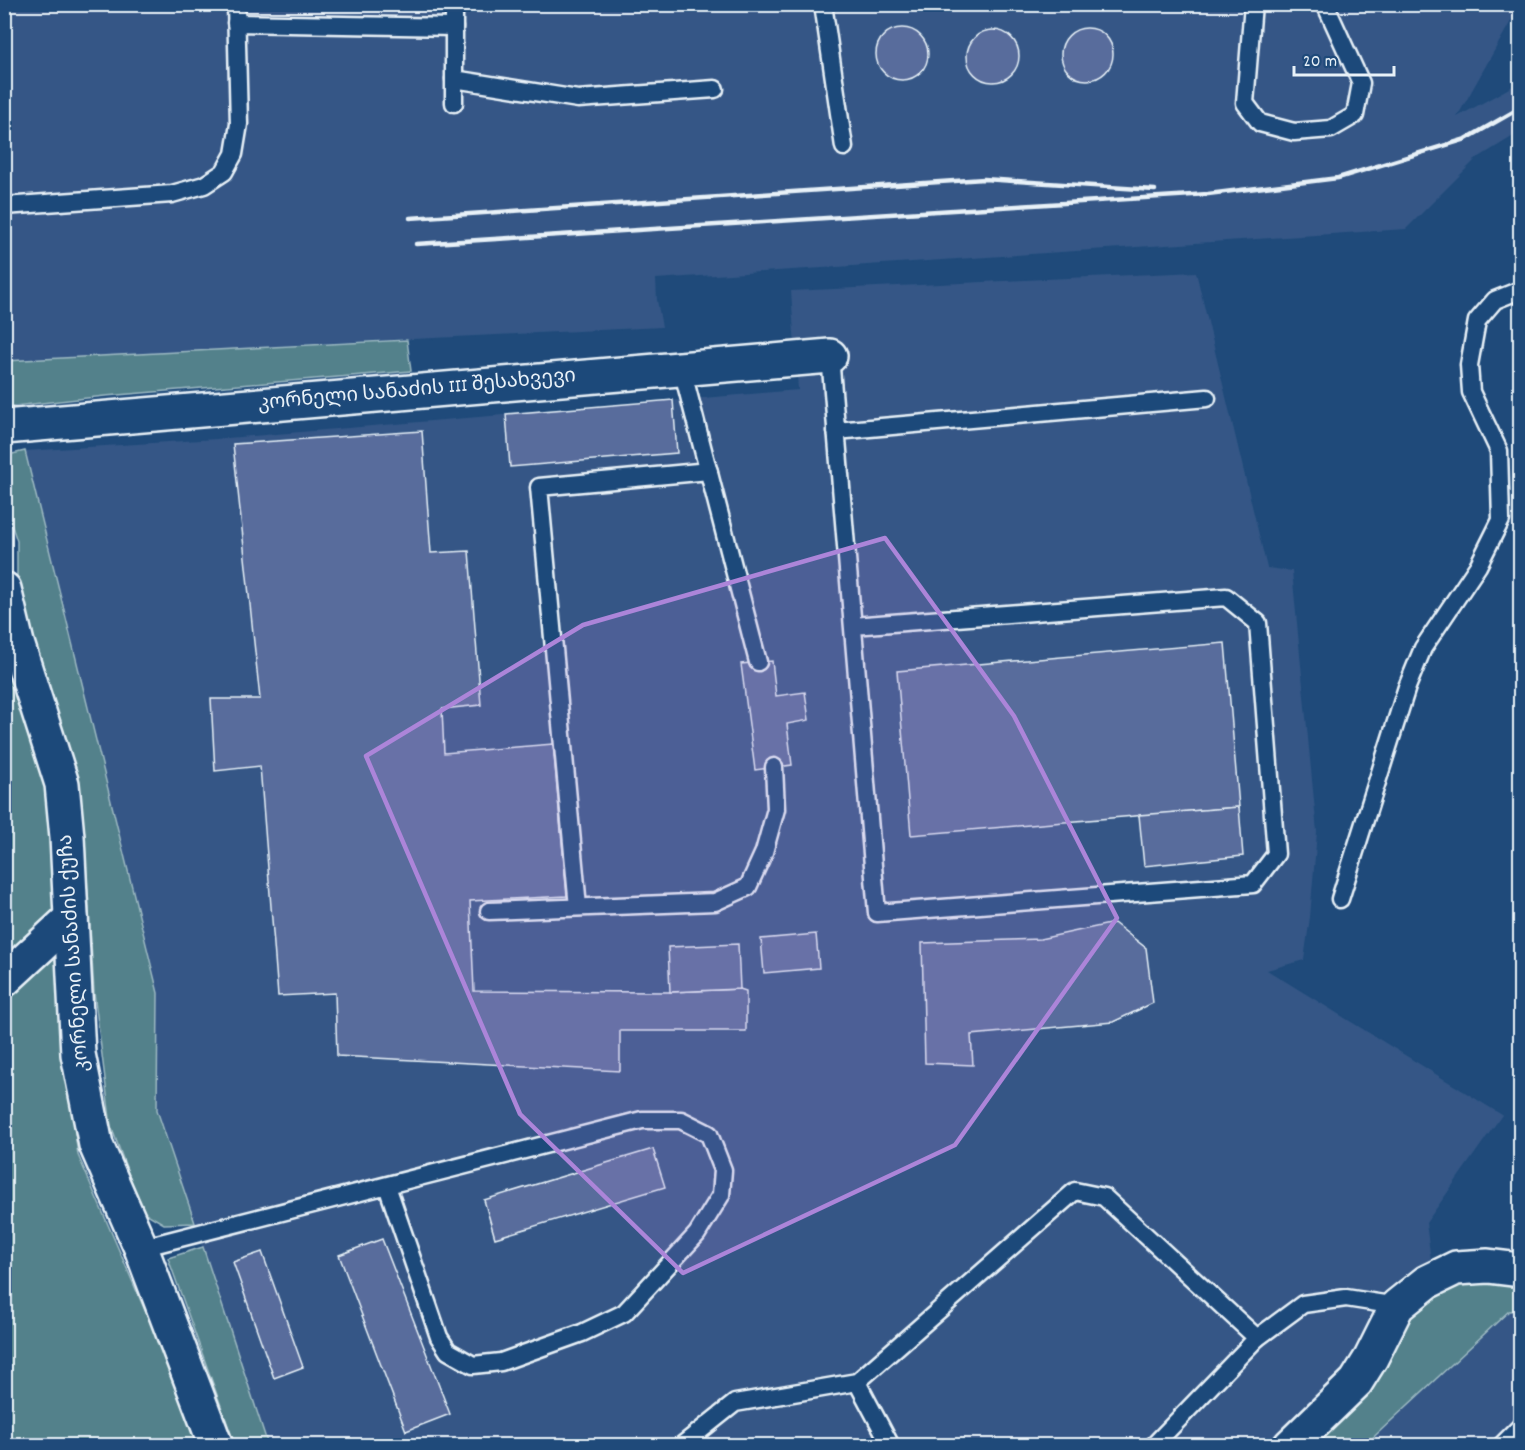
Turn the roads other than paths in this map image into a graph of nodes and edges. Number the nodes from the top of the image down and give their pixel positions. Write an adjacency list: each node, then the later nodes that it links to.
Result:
1 (236, 4): 6 (lane)
2 (454, 4): 7 (lane)
3 (823, 4): 11 (lane)
4 (1253, 4): 5 (lane)
5 (1325, 4)
6 (236, 23): 7 (lane); 12 (lane)
7 (454, 27): 8 (lane)
8 (454, 79): 9 (lane); 10 (lane)
9 (715, 89)
10 (454, 104)
11 (844, 147)
12 (4, 206)
13 (1521, 290): 24 (lane)
14 (830, 356): 15 (street, კორნელი სანაძის III შესახვევი); 18 (lane)
15 (682, 369): 17 (street, კორნელი სანაძის III შესახვევი); 19 (lane)
16 (1207, 398): 18 (lane)
17 (4, 427)
18 (836, 431): 21 (lane)
19 (709, 471): 22 (lane); 25 (lane)
20 (4, 589): 27 (street, კორნელი სანაძის ქუჩა)
21 (853, 626): 21 (lane)
22 (758, 662)
23 (774, 767): 25 (lane)
24 (1340, 899)
25 (578, 907): 26 (lane)
26 (489, 910)
27 (71, 918): 28 (street); 30 (street, კორნელი სანაძის ქუჩა)
28 (4, 980)
29 (387, 1186): 29 (lane); 30 (lane)
30 (141, 1248): 37 (street, კორნელი სანაძის ქუჩა)
31 (1521, 1270): 32 (street)
32 (1397, 1306): 33 (lane); 41 (street)
33 (1257, 1338): 34 (lane); 40 (lane)
34 (857, 1382): 38 (lane); 39 (lane)
35 (1521, 1427): 36 (lane)
36 (1508, 1443)
37 (216, 1446)
38 (681, 1446)
39 (891, 1446)
40 (1153, 1446)
41 (1290, 1446)

